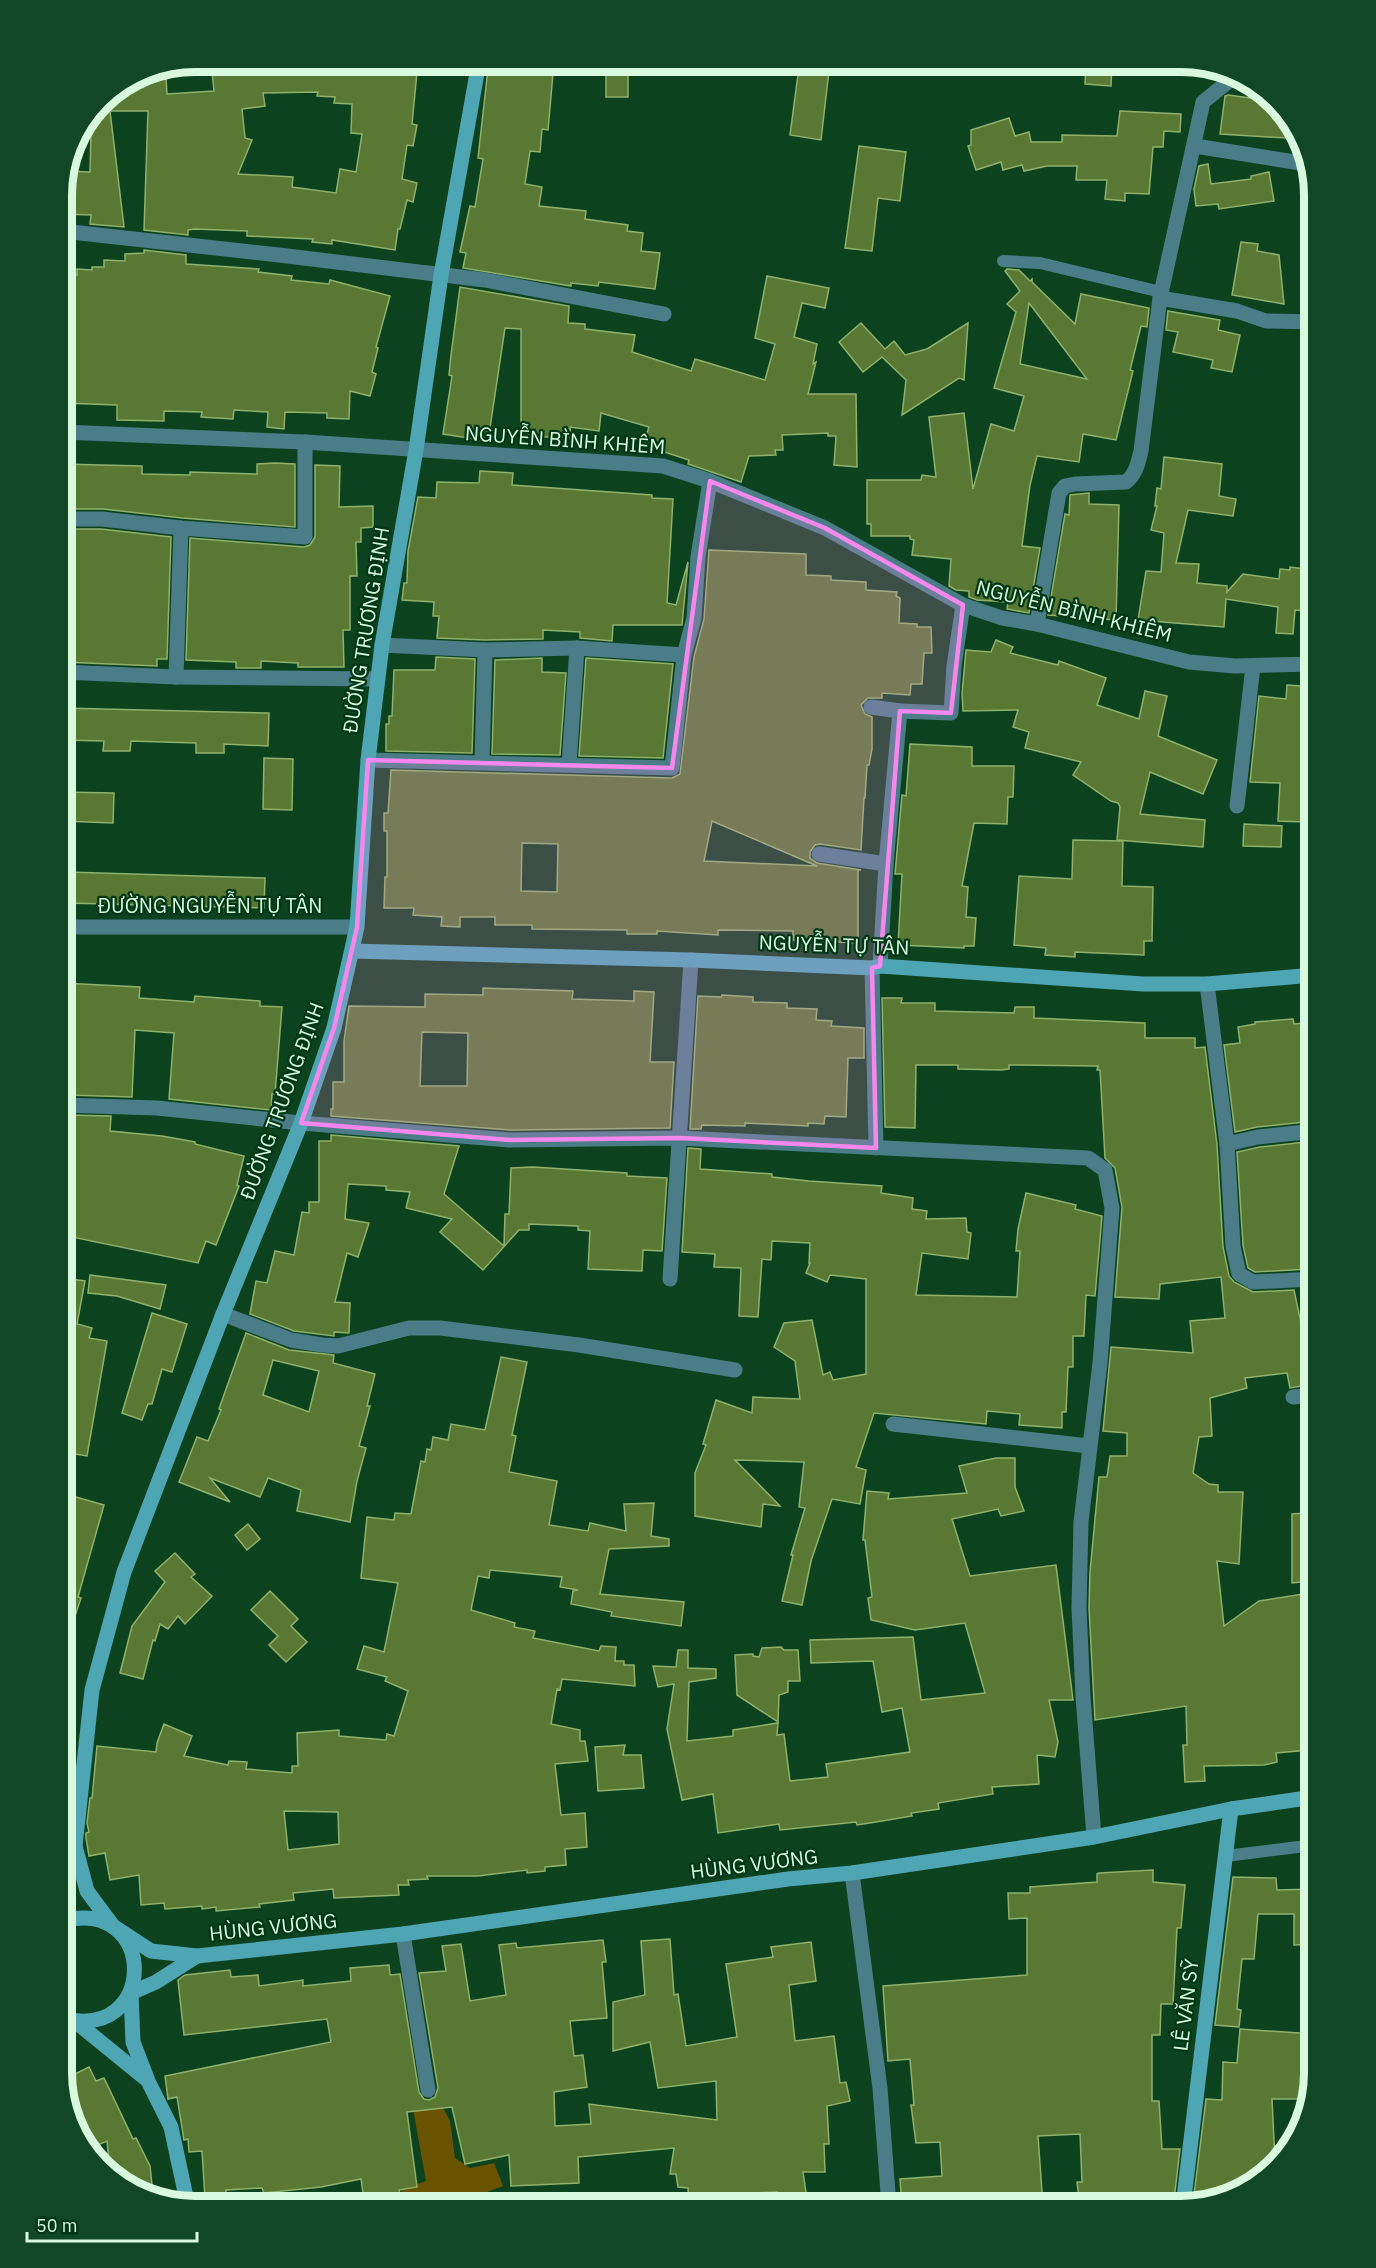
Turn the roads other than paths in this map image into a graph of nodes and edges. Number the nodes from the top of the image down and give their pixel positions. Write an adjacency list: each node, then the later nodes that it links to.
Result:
1 (477, 72): 7 (street, ĐƯỜNG TRƯƠNG ĐỊNH)
2 (1228, 82): 3 (street)
3 (1194, 146): 4 (street); 8 (street)
4 (1300, 163)
5 (72, 232): 7 (street)
6 (1003, 261): 8 (lane)
7 (441, 275): 9 (street); 13 (street, ĐƯỜNG TRƯƠNG ĐỊNH)
8 (1161, 295): 10 (street); 18 (street)
9 (664, 315)
10 (1304, 322)
11 (72, 432): 12 (street, NGUYỄN BÌNH KHIÊM)
12 (305, 442): 13 (street, NGUYỄN BÌNH KHIÊM); 16 (street)
13 (416, 450): 14 (street, NGUYỄN BÌNH KHIÊM); 19 (street, ĐƯỜNG TRƯƠNG ĐỊNH)
14 (710, 481): 17 (street, NGUYỄN BÌNH KHIÊM); 22 (street)
15 (72, 519): 16 (street)
16 (181, 528): 26 (street)
17 (963, 605): 18 (street, NGUYỄN BÌNH KHIÊM); 29 (street)
18 (1037, 624): 24 (street, NGUYỄN BÌNH KHIÊM)
19 (382, 645): 21 (street); 27 (street, ĐƯỜNG TRƯƠNG ĐỊNH)
20 (577, 648): 21 (street); 22 (street); 32 (street)
21 (485, 650): 31 (street)
22 (684, 655): 32 (street)
23 (1304, 664): 24 (street, NGUYỄN BÌNH KHIÊM)
24 (1253, 666): 33 (street)
25 (72, 672): 26 (street)
26 (176, 677): 27 (street)
27 (378, 679): 30 (street, ĐƯỜNG TRƯƠNG ĐỊNH)
28 (871, 707): 29 (street)
29 (900, 711): 35 (street)
30 (368, 760): 31 (street); 37 (street, ĐƯỜNG TRƯƠNG ĐỊNH)
31 (482, 762): 32 (street)
32 (569, 764)
33 (1237, 806)
34 (819, 854): 35 (street)
35 (886, 864): 40 (street)
36 (72, 927): 37 (street, ĐƯỜNG NGUYỄN TỰ TÂN)
37 (357, 927): 38 (street, ĐƯỜNG TRƯƠNG ĐỊNH)
38 (352, 951): 39 (street, NGUYỄN TỰ TÂN); 44 (street, ĐƯỜNG TRƯƠNG ĐỊNH)
39 (691, 960): 40 (street, NGUYỄN TỰ TÂN); 46 (street)
40 (876, 967): 42 (street, NGUYỄN TỰ TÂN); 48 (street)
41 (1304, 976): 42 (street, NGUYỄN TỰ TÂN)
42 (1207, 984): 47 (street)
43 (72, 1105): 44 (street)
44 (301, 1123): 46 (street); 51 (street, ĐƯỜNG TRƯƠNG ĐỊNH)
45 (1304, 1132): 47 (street)
46 (680, 1138): 48 (street); 49 (street)
47 (1227, 1144): 50 (street)
48 (876, 1148): 56 (street)
49 (670, 1279)
50 (1304, 1279)
51 (223, 1314): 52 (street); 60 (street, ĐƯỜNG TRƯƠNG ĐỊNH)
52 (735, 1370)
53 (1304, 1396): 54 (street)
54 (1293, 1397)
55 (893, 1424): 56 (street)
56 (1089, 1446): 59 (street)
57 (1304, 1798): 58 (street, HÙNG VƯƠNG)
58 (1231, 1809): 59 (street, HÙNG VƯƠNG); 63 (street, LÊ VĂN SỸ)
59 (1094, 1837): 64 (street, HÙNG VƯƠNG)
60 (75, 1846): 62 (street, ĐƯỜNG TRƯƠNG ĐỊNH); 66 (street, ĐƯỜNG TRƯƠNG ĐỊNH)
61 (1304, 1846): 63 (lane)
62 (72, 1855)
63 (1226, 1856): 76 (street, LÊ VĂN SỸ)
64 (852, 1873): 67 (street, HÙNG VƯƠNG); 75 (street)
65 (72, 1919): 66 (street)
66 (114, 1926): 68 (street); 69 (street, ĐƯỜNG TRƯƠNG ĐỊNH)
67 (403, 1934): 68 (street, HÙNG VƯƠNG); 73 (street)
68 (197, 1956): 69 (street)
69 (130, 1994): 70 (street); 72 (street, ĐƯỜNG TRƯƠNG ĐỊNH)
70 (72, 2022)
71 (72, 2026): 72 (street)
72 (148, 2081): 74 (street, ĐƯỜNG TRƯƠNG ĐỊNH)
73 (428, 2090)
74 (186, 2196)
75 (888, 2196)
76 (1184, 2196)

